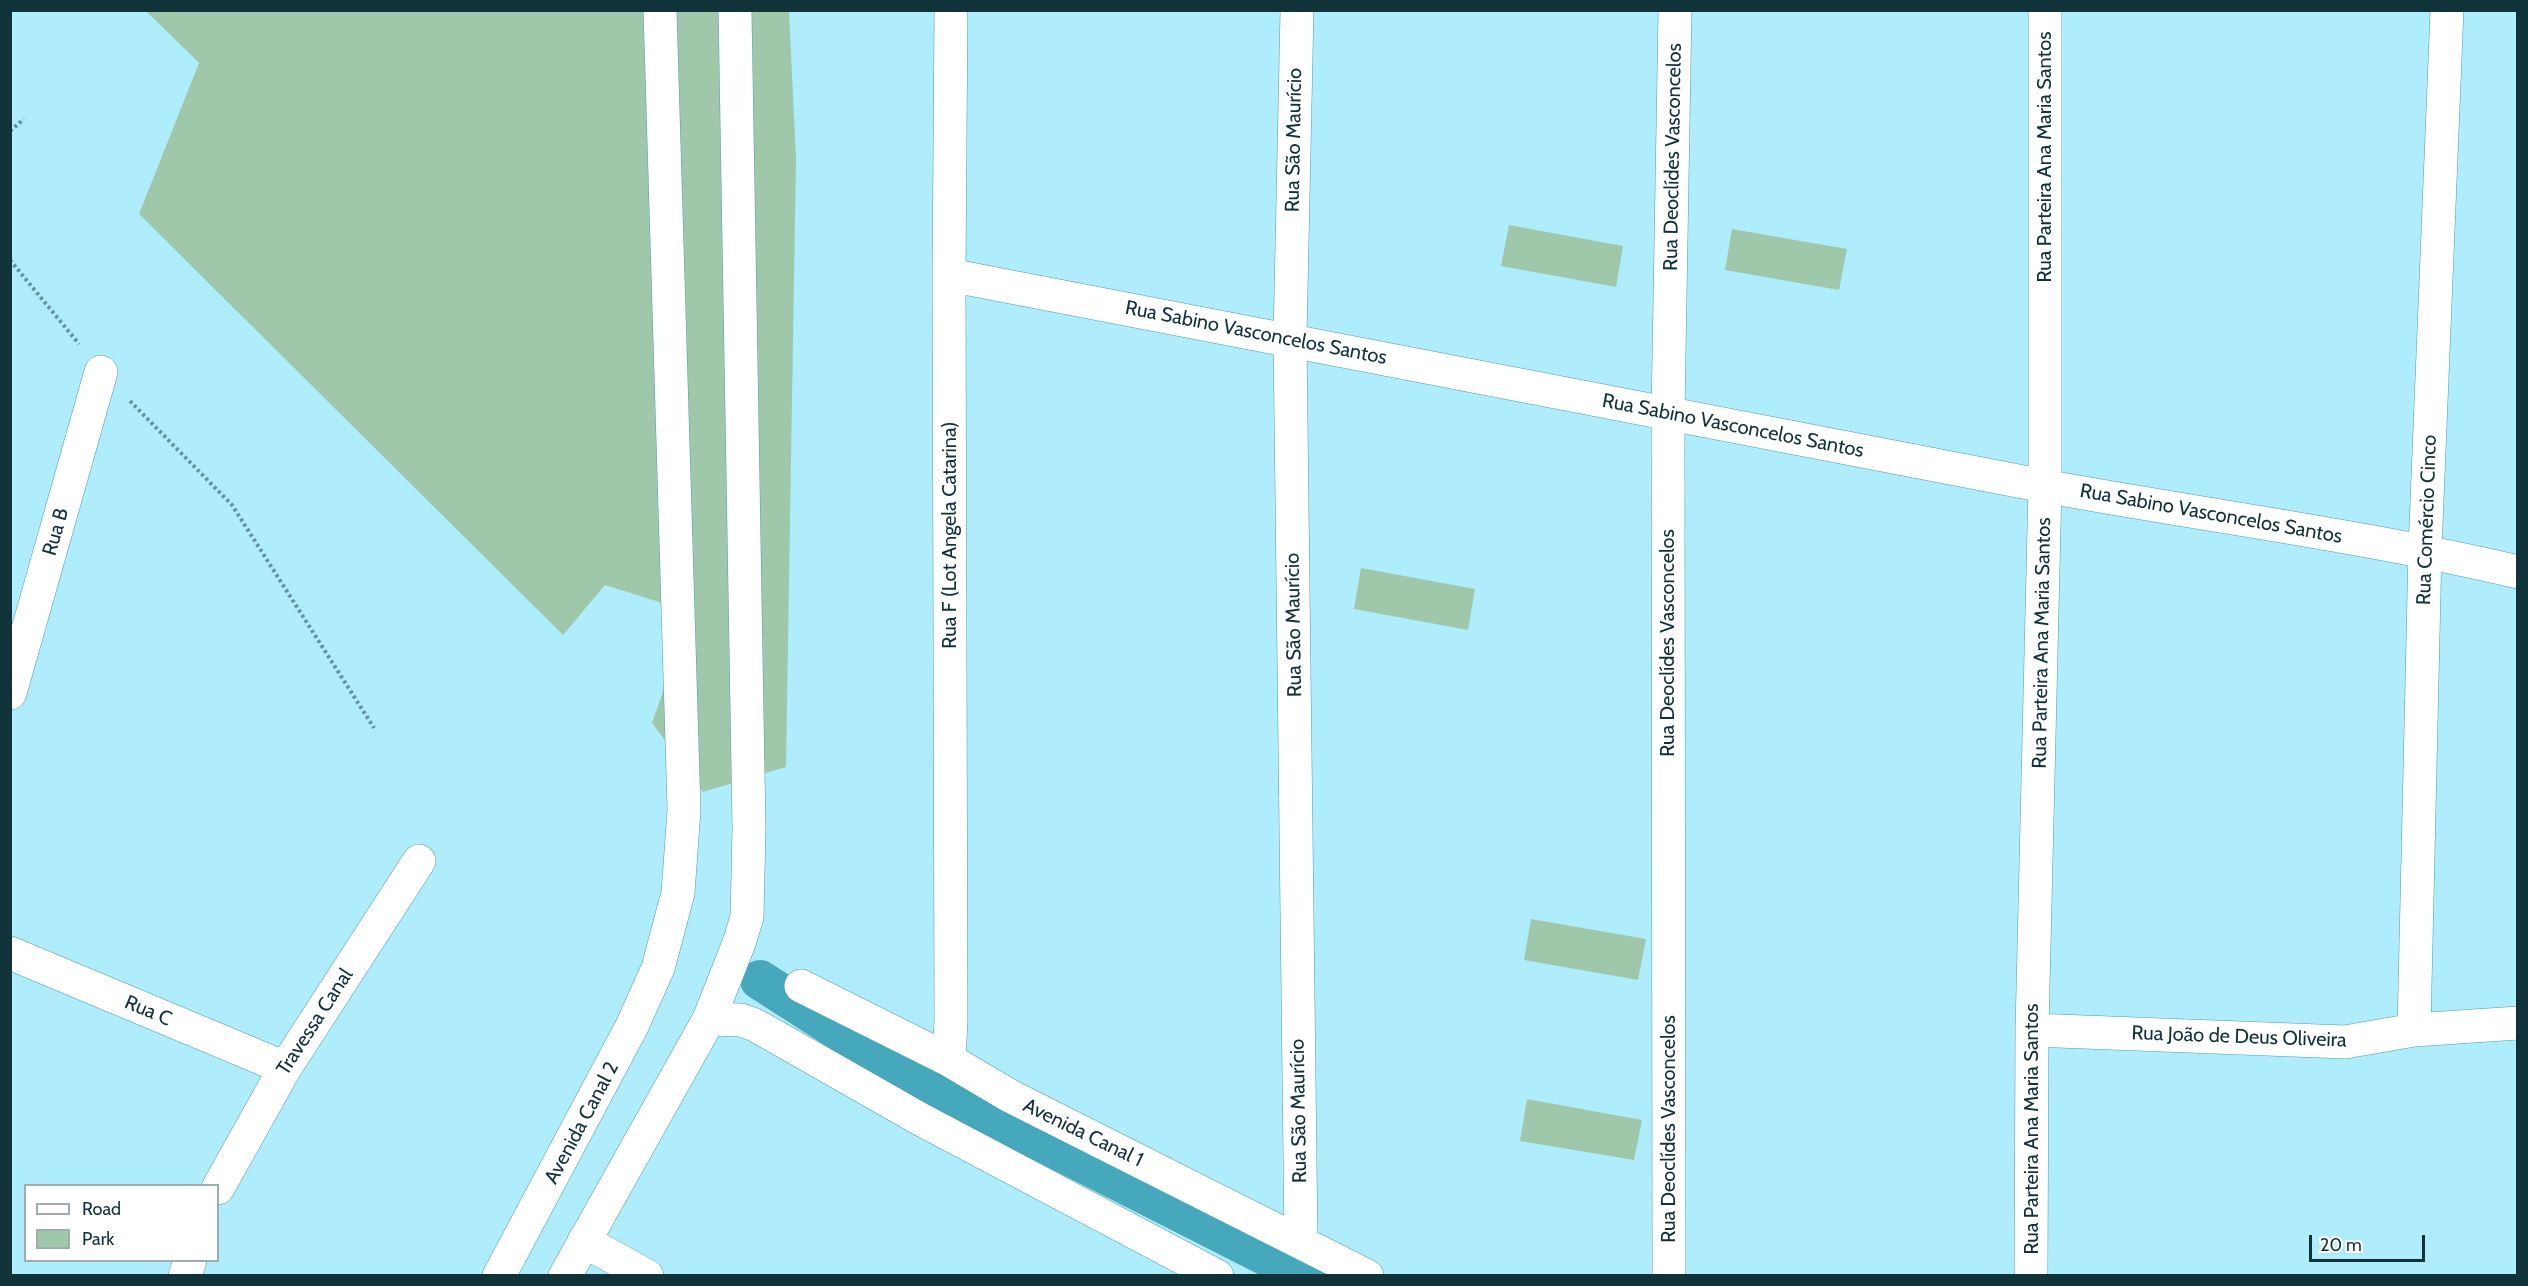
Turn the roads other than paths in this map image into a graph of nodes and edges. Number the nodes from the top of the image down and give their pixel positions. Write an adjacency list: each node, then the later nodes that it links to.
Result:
1 (660, 10): 28 (street, Avenida Canal 2)
2 (735, 10): 19 (street)
3 (951, 10): 8 (street, Rua F (Lot Angela Catarina))
4 (1297, 10): 9 (street, Rua São Maurício)
5 (1675, 10): 11 (street, Rua Deoclídes Vasconcelos)
6 (2045, 10): 12 (street, Rua Parteira Ana Maria Santos)
7 (2447, 10): 13 (street, Rua Comércio Cinco)
8 (949, 275): 9 (street, Rua Sabino Vasconcelos Santos); 23 (street, Rua F (Lot Angela Catarina))
9 (1290, 339): 11 (street, Rua Sabino Vasconcelos Santos); 27 (street, Rua São Maurício)
10 (101, 372): 15 (street, Rua B)
11 (1668, 413): 12 (street, Rua Sabino Vasconcelos Santos); 33 (street, Rua Deoclídes Vasconcelos)
12 (2045, 486): 13 (street, Rua Sabino Vasconcelos Santos); 21 (street, Rua Parteira Ana Maria Santos)
13 (2425, 550): 14 (street, Rua Sabino Vasconcelos Santos); 22 (street, Rua Comércio Cinco)
14 (2517, 572)
15 (10, 693)
16 (419, 861): 24 (street, Travessa Canal)
17 (10, 953): 24 (street, Rua C)
18 (801, 986): 23 (street, Avenida Canal 1)
19 (709, 1019): 26 (street); 31 (street)
20 (2517, 1023): 22 (street, Rua João de Deus Oliveira)
21 (2032, 1030): 22 (street, Rua João de Deus Oliveira); 34 (street, Rua Parteira Ana Maria Santos)
22 (2414, 1030)
23 (949, 1060): 27 (street, Avenida Canal 1)
24 (285, 1068): 25 (street, Travessa Canal)
25 (219, 1186)
26 (584, 1240): 29 (street); 30 (street)
27 (1301, 1240): 32 (street, Avenida Canal 1)
28 (499, 1275)
29 (565, 1275)
30 (647, 1275)
31 (1217, 1275)
32 (1367, 1275)
33 (1669, 1275)
34 (2031, 1275)

